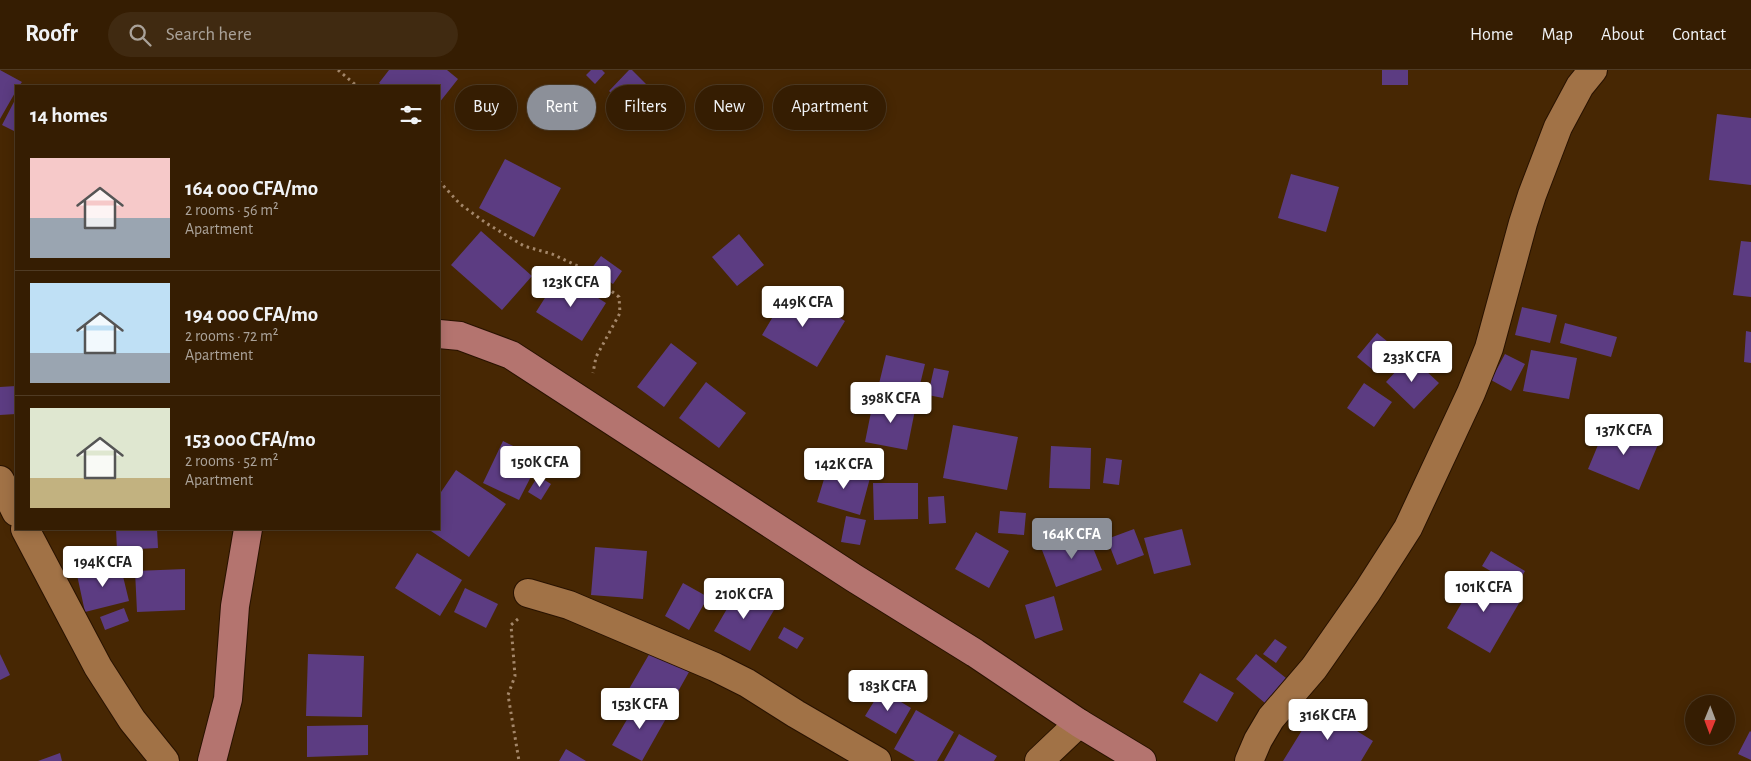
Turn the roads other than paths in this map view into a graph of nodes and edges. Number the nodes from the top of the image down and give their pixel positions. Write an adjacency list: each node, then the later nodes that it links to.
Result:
1 (1593, 70): 14 (street)
2 (440, 334): 8 (main road)
3 (1, 485): 4 (street)
4 (15, 510)
5 (26, 530): 9 (street)
6 (248, 530): 10 (main road)
7 (528, 593): 11 (street)
8 (1079, 723): 12 (street); 13 (main road)
9 (164, 761)
10 (212, 761)
11 (877, 761)
12 (1039, 761)
13 (1142, 761)
14 (1249, 761)

